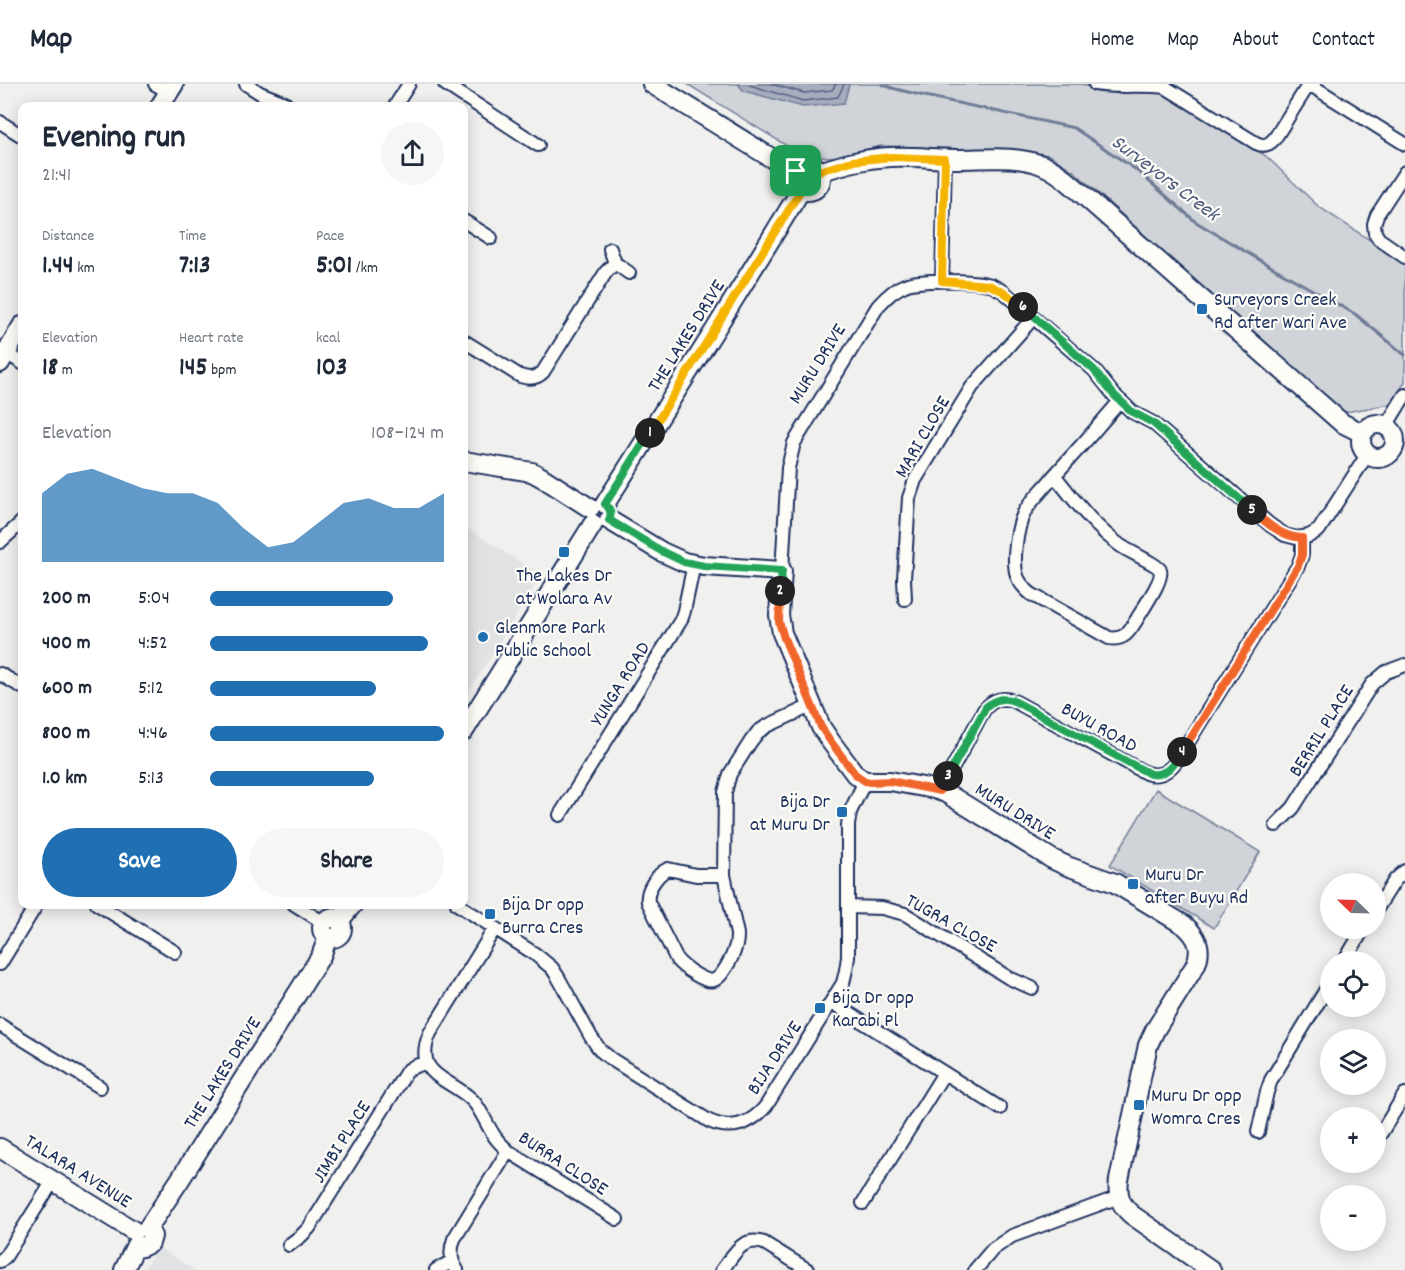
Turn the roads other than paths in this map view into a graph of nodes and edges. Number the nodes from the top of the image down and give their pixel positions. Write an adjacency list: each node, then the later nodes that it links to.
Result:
1 (246, 84): 8 (street)
2 (409, 84): 9 (street)
3 (445, 84): 13 (street)
4 (652, 84): 15 (street)
5 (1095, 84): 7 (street)
6 (1309, 84): 7 (street); 12 (street)
7 (1166, 85)
8 (267, 102)
9 (398, 102)
10 (0, 122): 11 (street)
11 (18, 133)
12 (1405, 144)
13 (538, 145)
14 (945, 159): 16 (street); 25 (street); 34 (street)
15 (796, 171): 16 (street); 18 (street)
16 (819, 171): 18 (street)
17 (1405, 172): 22 (street)
18 (801, 190): 39 (street, THE LAKES DRIVE)
19 (468, 224): 20 (street)
20 (491, 238)
21 (610, 249): 23 (street)
22 (1405, 257)
23 (615, 263): 24 (street); 28 (street)
24 (629, 273)
25 (942, 281): 26 (street, MURU DRIVE); 44 (street, MURU DRIVE)
26 (1034, 317): 32 (street, MURU DRIVE); 45 (street, MARI CLOSE)
27 (18, 334): 29 (street)
28 (468, 344)
29 (3, 358): 30 (street)
30 (18, 362)
31 (1405, 395): 33 (street)
32 (1120, 401): 38 (street); 41 (street, MURU DRIVE)
33 (1386, 426): 34 (street); 35 (street)
34 (1362, 433): 36 (street)
35 (1399, 450): 36 (street)
36 (1367, 454): 41 (street)
37 (468, 462): 39 (street)
38 (1055, 476): 38 (street)
39 (599, 514): 43 (street); 50 (street, THE LAKES DRIVE)
40 (18, 526): 42 (street)
41 (1302, 538): 52 (street, BUYU ROAD)
42 (0, 542)
43 (694, 564): 44 (street); 53 (street, YUNGA ROAD)
44 (782, 571): 49 (street, MURU DRIVE)
45 (905, 599)
46 (1405, 665): 54 (street, BERRIL PLACE)
47 (0, 674): 48 (street)
48 (18, 685)
49 (813, 705): 51 (street, MURU DRIVE); 56 (street)
50 (468, 724)
51 (865, 781): 52 (street, MURU DRIVE); 58 (street, BIJA DRIVE)
52 (940, 791): 82 (street, MURU DRIVE)
53 (560, 815)
54 (1276, 825)
55 (1405, 871): 57 (street)
56 (724, 875): 56 (street)
57 (1386, 894)
58 (848, 907): 68 (street, TUGRA CLOSE); 70 (street, BIJA DRIVE)
59 (34, 909): 67 (street)
60 (105, 909): 66 (street)
61 (302, 909): 64 (street)
62 (348, 909): 64 (street, THE LAKES DRIVE)
63 (465, 909): 65 (street, BIJA DRIVE)
64 (330, 927): 85 (street, THE LAKES DRIVE)
65 (495, 928): 70 (street, BIJA DRIVE); 72 (street)
66 (175, 952)
67 (0, 964)
68 (1032, 988)
69 (1320, 999): 78 (street)
70 (831, 1002): 73 (street)
71 (0, 1025): 74 (street)
72 (426, 1062): 80 (street, BURRA CLOSE); 86 (street, JIMBI PLACE)
73 (944, 1073): 76 (street); 83 (street)
74 (100, 1087)
75 (1405, 1094): 77 (street)
76 (1000, 1108)
77 (1386, 1125)
78 (1258, 1132)
79 (0, 1148): 81 (street, TALARA AVENUE)
80 (508, 1151): 84 (street, BURRA CLOSE); 88 (street)
81 (53, 1181): 85 (street, TALARA AVENUE); 87 (street)
82 (1119, 1197): 93 (street); 94 (street)
83 (863, 1203)
84 (617, 1219)
85 (139, 1235): 89 (street, THE LAKES DRIVE)
86 (289, 1245)
87 (0, 1261)
88 (455, 1266): 90 (street)
89 (124, 1270)
90 (436, 1270)
91 (722, 1270): 92 (street)
92 (808, 1270)
93 (975, 1270)
94 (1211, 1270)

